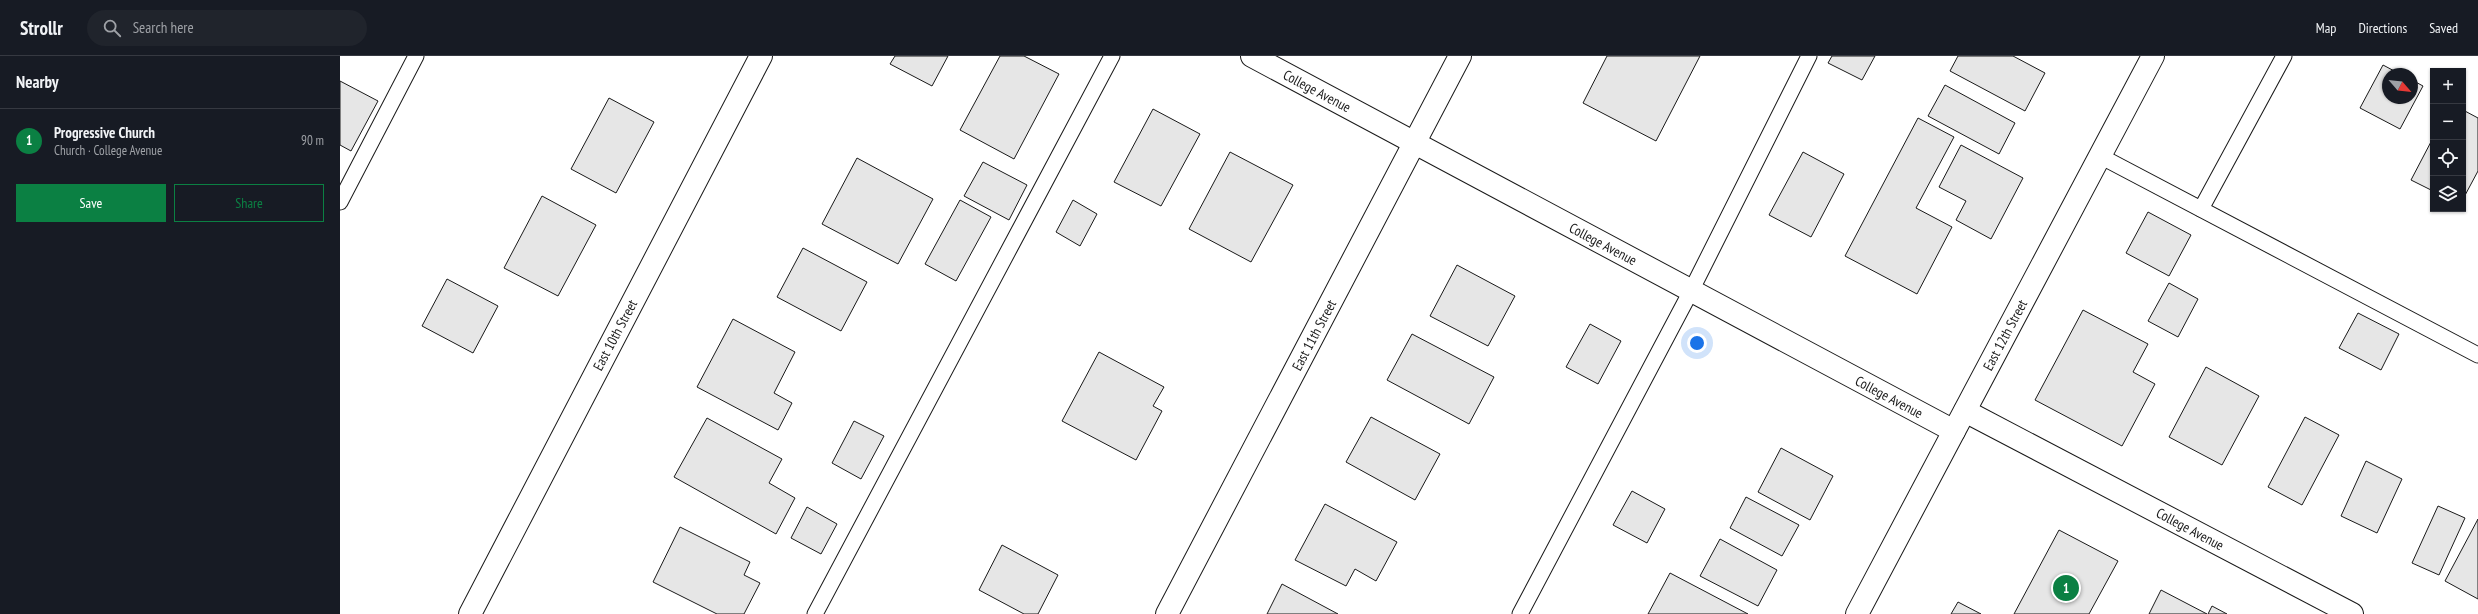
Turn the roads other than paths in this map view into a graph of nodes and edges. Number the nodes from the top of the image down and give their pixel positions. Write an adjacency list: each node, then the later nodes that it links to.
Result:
1 (416, 56): 11 (lane)
2 (761, 56): 17 (street, East 10th Street)
3 (1112, 56): 18 (lane)
4 (1252, 56): 9 (street, College Avenue)
5 (1460, 56): 9 (street, East 11th Street)
6 (1809, 56): 13 (lane)
7 (2153, 56): 10 (street, East 12th Street)
8 (2284, 56): 12 (lane)
9 (1415, 143): 13 (street, College Avenue); 19 (street, East 11th Street)
10 (2100, 156): 12 (lane); 15 (street, East 12th Street)
11 (340, 202)
12 (2201, 210): 14 (lane)
13 (1691, 291): 16 (street, College Avenue); 20 (lane)
14 (2478, 355)
15 (1965, 411): 16 (street, East 12th Street); 22 (street, College Avenue)
16 (1954, 432): 21 (street, East 12th Street)
17 (470, 614)
18 (815, 614)
19 (1167, 614)
20 (1520, 614)
21 (1857, 614)
22 (2352, 614)

